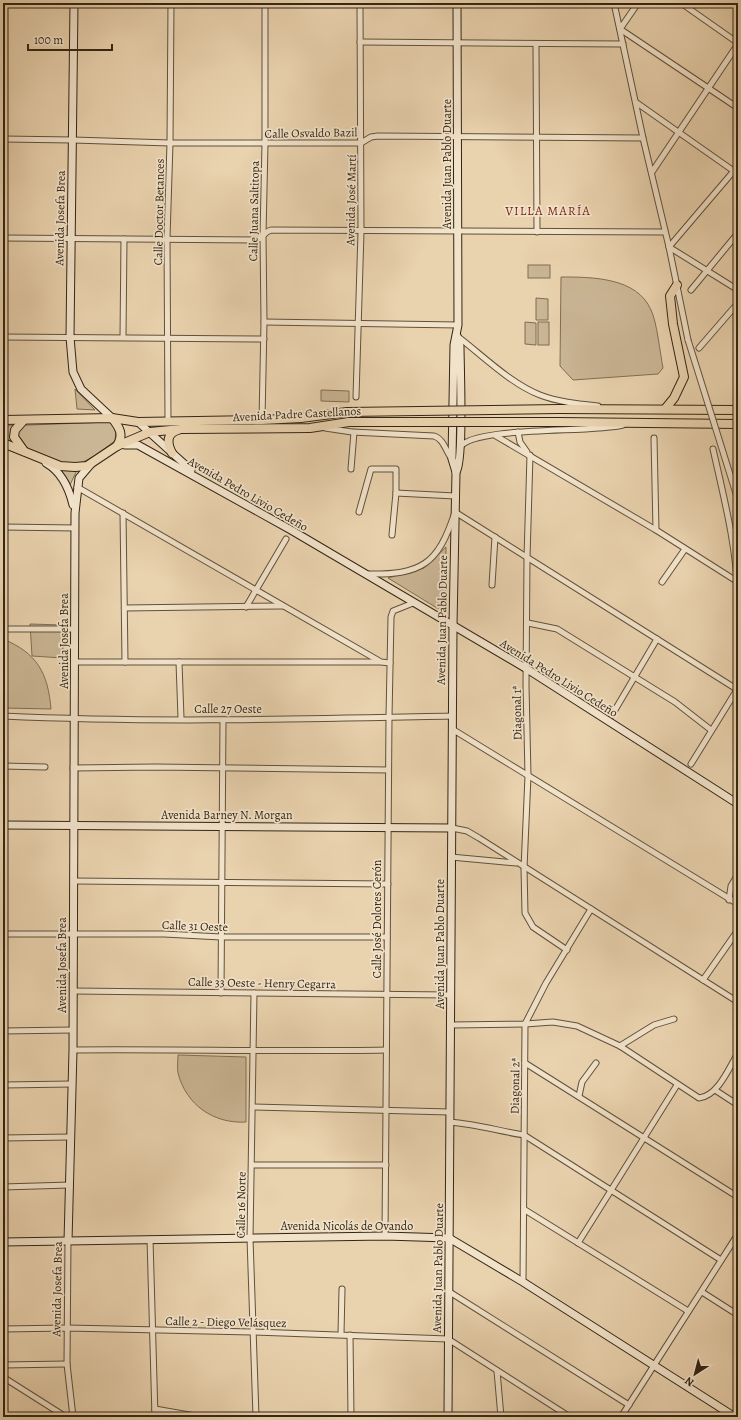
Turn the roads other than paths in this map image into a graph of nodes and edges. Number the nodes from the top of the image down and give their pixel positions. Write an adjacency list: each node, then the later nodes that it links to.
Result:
1 (74, 3): 23 (main road, Avenida Josefa Brea)
2 (171, 3): 24 (street, Calle Doctor Betances)
3 (265, 3): 26 (street, Calle Juana Saltitopa)
4 (360, 3): 10 (street, Avenida José Martí)
5 (457, 3): 11 (main road, Avenida Juan Pablo Duarte)
6 (614, 3): 9 (street)
7 (638, 3): 9 (street)
8 (681, 3): 12 (street)
9 (620, 29): 14 (street); 15 (street)
10 (360, 42): 11 (street); 25 (street, Avenida José Martí)
11 (456, 42): 13 (street); 19 (main road, Avenida Juan Pablo Duarte)
12 (738, 43): 15 (street)
13 (536, 44): 14 (street); 20 (street)
14 (623, 44): 16 (street)
15 (708, 88): 17 (street); 18 (street)
16 (637, 103): 18 (street); 21 (street)
17 (738, 108)
18 (677, 133): 28 (street); 29 (street)
19 (458, 137): 20 (street, Calle Osvaldo Bazil); 25 (street, Calle Osvaldo Bazil); 31 (main road, Avenida Juan Pablo Duarte)
20 (538, 138): 21 (street, Calle Osvaldo Bazil); 32 (street)
21 (643, 138): 28 (street)
22 (3, 139): 23 (street, Calle Osvaldo Bazil)
23 (73, 140): 24 (street, Calle Osvaldo Bazil); 38 (main road, Avenida Josefa Brea)
24 (170, 143): 26 (street, Calle Osvaldo Bazil); 37 (street, Calle Doctor Betances)
25 (361, 143): 26 (street, Calle Osvaldo Bazil); 30 (street, Avenida José Martí)
26 (265, 144): 35 (street, Calle Juana Saltitopa)
27 (738, 166): 29 (street)
28 (652, 172): 33 (street)
29 (736, 173): 40 (street)
30 (361, 232): 31 (street); 35 (street); 47 (street, Avenida José Martí)
31 (458, 232): 32 (street); 48 (main road, Avenida Juan Pablo Duarte)
32 (537, 232): 33 (street)
33 (665, 232): 40 (street)
34 (738, 233): 41 (street)
35 (263, 235): 37 (street); 46 (street, Calle Juana Saltitopa)
36 (3, 238): 38 (street)
37 (167, 238): 39 (street); 53 (street, Calle Doctor Betances)
38 (71, 239): 39 (street); 51 (main road, Avenida Josefa Brea)
39 (124, 239): 52 (street)
40 (669, 247): 41 (street); 42 (street)
41 (707, 270): 43 (street); 44 (street)
42 (677, 285): 58 (main road); 91 (street, bridge)
43 (691, 290)
44 (738, 290)
45 (738, 303): 55 (street)
46 (264, 322): 47 (street); 54 (street, Calle Juana Saltitopa)
47 (359, 324): 48 (street); 56 (street, Avenida José Martí)
48 (458, 325): 49 (main road, Avenida Juan Pablo Duarte)
49 (457, 336): 57 (street); 77 (main road, Avenida Juan Pablo Duarte); 83 (main road, Avenida Juan Pablo Duarte)
50 (3, 337): 51 (street)
51 (70, 337): 52 (street); 60 (main road, Avenida Josefa Brea)
52 (123, 337): 53 (street)
53 (168, 337): 54 (street); 64 (street, Calle Doctor Betances)
54 (264, 339): 62 (street, Calle Juana Saltitopa)
55 (699, 348)
56 (356, 397)
57 (628, 409): 58 (main road, Avenida Padre Castellanos); 62 (main road, Avenida Padre Castellanos, bridge)
58 (665, 409): 59 (main road, Avenida Padre Castellanos)
59 (738, 410)
60 (112, 418): 63 (main road, Avenida Padre Castellanos); 65 (main road, Avenida Padre Castellanos); 76 (main road)
61 (3, 420): 63 (main road, Avenida Padre Castellanos)
62 (262, 420): 64 (main road, Avenida Padre Castellanos)
63 (23, 421): 79 (main road)
64 (168, 421): 65 (main road, Avenida Padre Castellanos)
65 (138, 422): 70 (main road)
66 (633, 422): 67 (main road, Avenida Padre Castellanos); 68 (main road, Avenida Padre Castellanos, bridge); 72 (street)
67 (738, 424)
68 (310, 428): 69 (main road, Avenida Padre Castellanos); 71 (street)
69 (181, 429): 70 (main road, Avenida Padre Castellanos); 80 (main road)
70 (150, 432): 76 (main road, Avenida Padre Castellanos); 80 (main road)
71 (354, 432): 83 (street); 85 (street)
72 (518, 432): 73 (street); 81 (street)
73 (496, 436): 77 (street); 81 (street)
74 (654, 438): 98 (street)
75 (3, 443): 79 (main road, Avenida Padre Castellanos)
76 (117, 446): 84 (main road, Avenida Padre Castellanos); 87 (main road, Avenida Pedro Livio Cedeño)
77 (460, 448): 86 (main road, Avenida Juan Pablo Duarte)
78 (713, 449): 106 (street)
79 (26, 453): 82 (main road, Avenida Padre Castellanos)
80 (172, 453): 87 (main road)
81 (530, 455): 98 (street); 103 (street, Diagonal 1ª)
82 (38, 459): 84 (main road, Avenida Padre Castellanos); 94 (main road, Avenida Josefa Brea)
83 (452, 459): 86 (main road, Avenida Juan Pablo Duarte)
84 (95, 461): 88 (main road, Avenida Josefa Brea)
85 (351, 469)
86 (456, 472): 90 (main road, Avenida Juan Pablo Duarte)
87 (200, 478): 104 (main road, Avenida Pedro Livio Cedeño)
88 (77, 487): 94 (main road, Avenida Josefa Brea); 95 (street)
89 (396, 493): 90 (street); 92 (street); 99 (street)
90 (455, 496): 93 (main road, Avenida Juan Pablo Duarte)
91 (738, 500)
92 (359, 512)
93 (455, 512): 100 (street); 104 (street); 115 (main road, Avenida Juan Pablo Duarte)
94 (75, 513): 97 (main road, Avenida Josefa Brea)
95 (123, 513): 108 (street); 113 (street)
96 (3, 527): 97 (street)
97 (75, 528): 117 (main road, Avenida Josefa Brea)
98 (656, 530): 102 (street)
99 (392, 535)
100 (495, 537): 103 (street); 107 (street)
101 (286, 539): 108 (street)
102 (685, 549): 105 (street); 106 (street)
103 (527, 558): 114 (street, Diagonal 1ª); 118 (street)
104 (366, 574): 110 (main road, Avenida Pedro Livio Cedeño)
105 (662, 582)
106 (738, 582): 109 (street)
107 (492, 585)
108 (256, 590): 111 (street); 112 (street)
109 (738, 599)
110 (413, 603): 115 (main road, Avenida Pedro Livio Cedeño); 123 (street, Calle José Dolores Cerón)
111 (284, 606): 112 (street); 122 (street)
112 (246, 607): 113 (street)
113 (125, 608): 120 (street)
114 (528, 623): 125 (street, Diagonal 1ª); 126 (street)
115 (453, 626): 125 (main road, Avenida Pedro Livio Cedeño); 131 (main road, Avenida Juan Pablo Duarte)
116 (3, 629): 117 (street)
117 (75, 629): 119 (main road, Avenida Josefa Brea)
118 (657, 639): 126 (street); 127 (street)
119 (74, 662): 120 (street); 134 (main road, Avenida Josefa Brea)
120 (125, 662): 121 (street)
121 (179, 662): 122 (street); 133 (street)
122 (380, 662): 123 (street)
123 (390, 662): 132 (street, Calle José Dolores Cerón)
124 (738, 669): 127 (street)
125 (527, 670): 144 (street, Diagonal 1ª); 145 (main road, Avenida Pedro Livio Cedeño)
126 (635, 676): 129 (street); 137 (street)
127 (738, 689): 128 (street); 137 (street)
128 (738, 703)
129 (612, 714)
130 (3, 716): 134 (street, Calle 27 Oeste)
131 (452, 716): 132 (street, Calle 27 Oeste); 136 (main road, Avenida Juan Pablo Duarte)
132 (389, 717): 135 (street, Calle 27 Oeste); 143 (street, Calle José Dolores Cerón)
133 (181, 718): 134 (street, Calle 27 Oeste); 135 (street, Calle 27 Oeste)
134 (74, 720): 141 (main road, Avenida Josefa Brea)
135 (223, 720): 142 (street)
136 (452, 728): 144 (street); 150 (main road, Avenida Juan Pablo Duarte)
137 (711, 730): 138 (street)
138 (691, 764)
139 (3, 766): 140 (street)
140 (45, 767)
141 (73, 768): 142 (street); 147 (main road, Avenida Josefa Brea)
142 (223, 769): 143 (street); 148 (street)
143 (388, 770): 149 (street, Calle José Dolores Cerón)
144 (528, 776): 153 (street, Diagonal 1ª); 158 (street)
145 (738, 804)
146 (3, 825): 147 (main road, Avenida Barney N. Morgan)
147 (74, 825): 148 (main road, Avenida Barney N. Morgan); 155 (main road, Avenida Josefa Brea)
148 (222, 826): 149 (main road, Avenida Barney N. Morgan); 156 (street)
149 (388, 828): 150 (main road, Avenida Barney N. Morgan); 157 (street, Calle José Dolores Cerón)
150 (452, 828): 151 (main road, Avenida Juan Pablo Duarte); 152 (street)
151 (451, 857): 152 (street); 172 (main road, Avenida Juan Pablo Duarte)
152 (517, 863): 153 (street)
153 (524, 868): 160 (street); 166 (street, Diagonal 1ª)
154 (738, 874): 158 (street)
155 (74, 881): 156 (street); 162 (main road, Avenida Josefa Brea)
156 (222, 882): 157 (street); 164 (street)
157 (388, 884): 165 (street, Calle José Dolores Cerón)
158 (728, 900): 159 (street)
159 (738, 904)
160 (591, 909): 166 (street, Diagonal 2ª); 167 (street)
161 (738, 930): 167 (street)
162 (74, 933): 163 (street, Calle 31 Oeste); 164 (street, Calle 31 Oeste); 168 (main road, Avenida Josefa Brea)
163 (3, 934)
164 (221, 937): 165 (street, Calle 31 Oeste); 169 (street)
165 (387, 937): 171 (street, Calle José Dolores Cerón)
166 (567, 950): 175 (street, Diagonal 2ª)
167 (703, 980): 173 (street)
168 (73, 991): 169 (street, Calle 33 Oeste - Henry Cegarra); 177 (main road, Avenida Josefa Brea)
169 (221, 993): 170 (street, Calle 33 Oeste - Henry Cegarra)
170 (254, 993): 171 (street, Calle 33 Oeste - Henry Cegarra); 182 (street, Calle 16 Norte)
171 (387, 995): 172 (street, Calle 33 Oeste - Henry Cegarra); 181 (street, Calle José Dolores Cerón)
172 (450, 995): 176 (main road, Avenida Juan Pablo Duarte)
173 (738, 1002)
174 (674, 1020): 179 (street)
175 (525, 1024): 176 (street); 179 (street); 184 (street, Diagonal 2ª)
176 (450, 1025): 194 (main road, Avenida Juan Pablo Duarte)
177 (73, 1030): 178 (street); 180 (main road, Avenida Josefa Brea)
178 (3, 1031)
179 (620, 1046): 188 (street)
180 (73, 1050): 182 (street); 186 (main road, Avenida Josefa Brea)
181 (386, 1050): 182 (street); 193 (street, Calle José Dolores Cerón)
182 (253, 1052): 192 (street, Calle 16 Norte)
183 (738, 1053): 189 (street)
184 (525, 1063): 190 (street); 196 (street, Diagonal 2ª)
185 (596, 1063): 190 (street)
186 (72, 1084): 187 (street); 197 (main road, Avenida Josefa Brea)
187 (3, 1085)
188 (677, 1085): 189 (street); 199 (street)
189 (714, 1090): 191 (street)
190 (579, 1096): 199 (street)
191 (738, 1105)
192 (254, 1107): 193 (street); 200 (street, Calle 16 Norte)
193 (386, 1110): 194 (street); 201 (street, Calle José Dolores Cerón)
194 (450, 1112): 195 (main road, Avenida Juan Pablo Duarte)
195 (450, 1122): 196 (street); 210 (main road, Avenida Juan Pablo Duarte)
196 (524, 1135): 204 (street); 206 (street, Diagonal 2ª)
197 (70, 1137): 198 (street); 202 (main road, Avenida Josefa Brea)
198 (3, 1138)
199 (644, 1138): 204 (street); 205 (street)
200 (252, 1165): 201 (street); 209 (street, Calle 16 Norte)
201 (386, 1165): 208 (street, Calle José Dolores Cerón)
202 (70, 1185): 203 (street); 212 (main road, Avenida Josefa Brea)
203 (3, 1187)
204 (611, 1190): 214 (street); 215 (street)
205 (738, 1197)
206 (525, 1210): 214 (street); 216 (street, Diagonal 2ª)
207 (738, 1234): 215 (street)
208 (385, 1236): 209 (main road, Avenida Nicolás de Ovando); 210 (main road, Avenida Nicolás de Ovando)
209 (250, 1238): 211 (main road, Avenida Nicolás de Ovando); 225 (street, Calle 16 Norte)
210 (449, 1238): 216 (main road, Avenida Nicolás de Ovando); 218 (main road, Avenida Juan Pablo Duarte)
211 (150, 1239): 212 (main road, Avenida Nicolás de Ovando); 224 (street)
212 (68, 1241): 213 (main road, Avenida Nicolás de Ovando); 222 (street, Avenida Josefa Brea)
213 (3, 1242)
214 (578, 1243): 220 (street)
215 (721, 1260): 219 (street)
216 (523, 1282): 231 (main road, Avenida Nicolás de Ovando)
217 (342, 1289): 226 (street)
218 (448, 1291): 228 (main road, Avenida Juan Pablo Duarte); 234 (street)
219 (702, 1292): 220 (street); 221 (street)
220 (688, 1311): 231 (street)
221 (738, 1314)
222 (68, 1328): 223 (street, Calle 2 - Diego Velásquez); 224 (street, Calle 2 - Diego Velásquez); 230 (street, Avenida Josefa Brea)
223 (3, 1329)
224 (153, 1331): 225 (street, Calle 2 - Diego Velásquez); 235 (street)
225 (252, 1332): 226 (street, Calle 2 - Diego Velásquez); 241 (street, Calle 16 Norte)
226 (341, 1334): 227 (street, Calle 2 - Diego Velásquez)
227 (350, 1335): 228 (street, Calle 2 - Diego Velásquez); 242 (street)
228 (448, 1339): 232 (street); 243 (main road, Avenida Juan Pablo Duarte)
229 (3, 1364): 230 (street)
230 (67, 1364): 238 (street, Avenida Josefa Brea)
231 (655, 1366): 234 (street); 236 (main road, Avenida Nicolás de Ovando)
232 (497, 1371): 244 (street); 245 (street)
233 (3, 1374): 237 (street)
234 (629, 1406): 246 (street)
235 (155, 1409): 239 (street); 240 (street)
236 (737, 1416)
237 (66, 1417)
238 (73, 1417)
239 (155, 1417)
240 (234, 1417)
241 (256, 1417)
242 (351, 1417)
243 (448, 1417)
244 (501, 1417)
245 (570, 1417)
246 (621, 1417)

